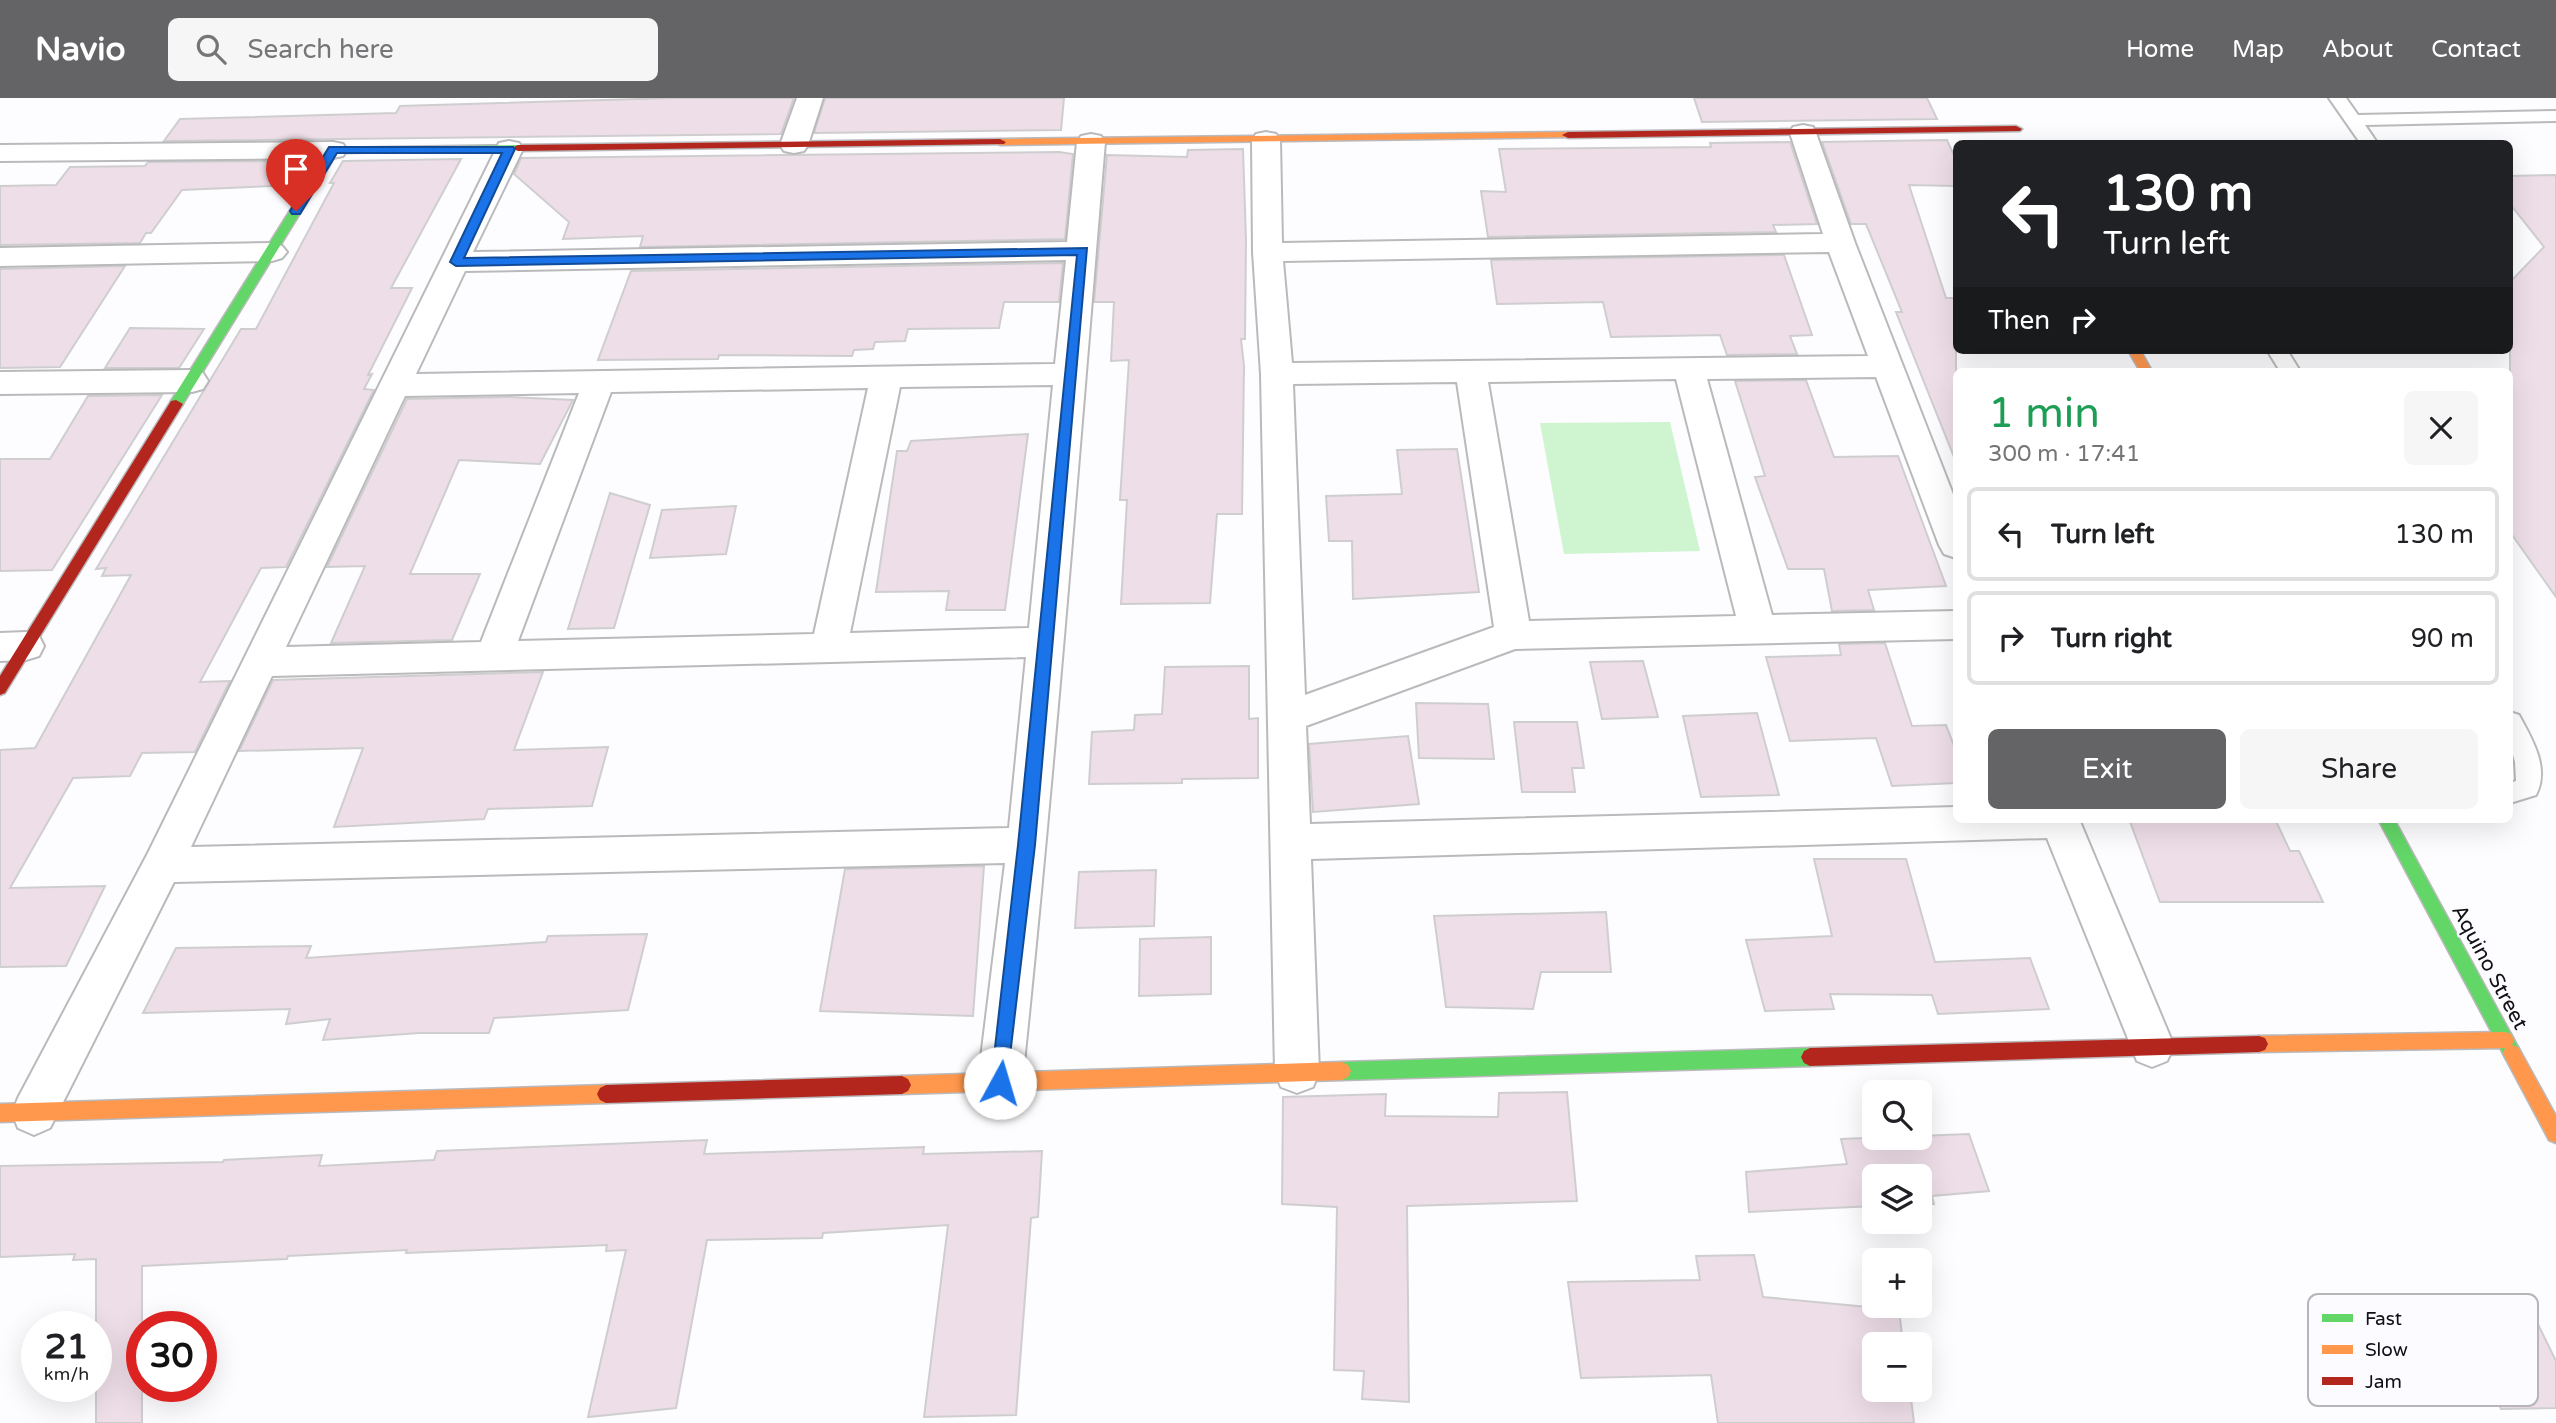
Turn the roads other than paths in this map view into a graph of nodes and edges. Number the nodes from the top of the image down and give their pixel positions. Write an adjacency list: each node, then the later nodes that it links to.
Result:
1 (810, 98): 11 (street)
2 (2337, 98): 5 (lane)
3 (2004, 108): 7 (street)
4 (2556, 116): 5 (lane)
5 (2354, 120): 9 (lane)
6 (1802, 133): 7 (street); 8 (street); 15 (street)
7 (2020, 136)
8 (1266, 140): 10 (street); 18 (street)
9 (2367, 140)
10 (1091, 142): 11 (street); 16 (street)
11 (794, 145): 12 (street)
12 (509, 149): 13 (street); 20 (street)
13 (333, 150): 14 (street); 17 (street)
14 (0, 153)
15 (1840, 243): 18 (street); 21 (street)
16 (1083, 251): 20 (street); 23 (street)
17 (272, 252): 19 (street); 27 (street)
18 (1268, 252): 24 (street)
19 (0, 257)
20 (456, 262): 30 (street)
21 (1888, 366): 22 (street); 31 (street)
22 (1689, 370): 25 (street); 33 (street)
23 (1071, 374): 26 (street); 35 (street)
24 (1276, 374): 25 (street); 41 (street)
25 (1471, 374): 34 (street)
26 (886, 377): 28 (street); 37 (street)
27 (192, 381): 29 (street); 36 (street)
28 (599, 382): 30 (street); 38 (street)
29 (0, 383)
30 (394, 385): 39 (street)
31 (1953, 537)
32 (1953, 625): 33 (street)
33 (1757, 628): 34 (street)
34 (1513, 635): 41 (street)
35 (1046, 642): 37 (street); 48 (street)
36 (13, 646): 40 (street)
37 (829, 648): 38 (street)
38 (494, 656): 39 (street)
39 (259, 663): 49 (street)
40 (0, 689)
41 (1288, 716): 47 (street)
42 (2513, 728): 43 (lane)
43 (2513, 792)
44 (1954, 823): 47 (street)
45 (2060, 823): 51 (street)
46 (2388, 823): 50 (street, Aquino Street)
47 (1292, 842): 52 (street)
48 (1027, 845): 49 (street); 53 (street)
49 (162, 865): 54 (street)
50 (2505, 1040): 51 (street); 55 (street, Aquino Street)
51 (2152, 1045): 52 (street)
52 (1297, 1072): 53 (street)
53 (1000, 1083): 54 (street)
54 (17, 1113)
55 (2552, 1118)

